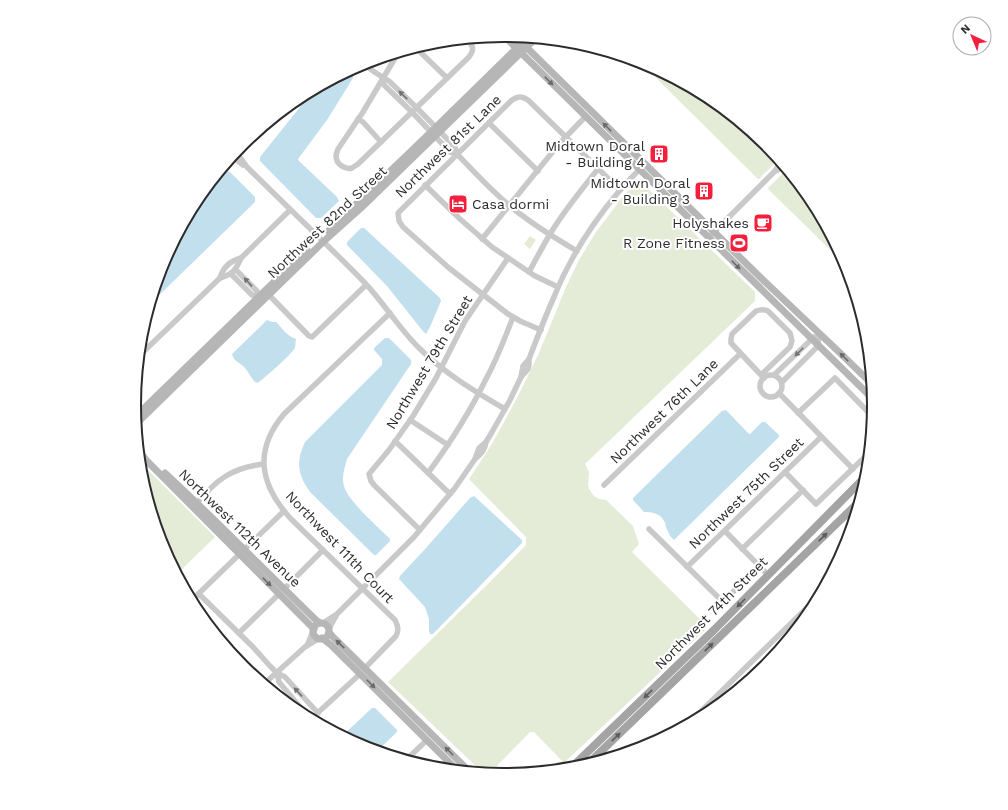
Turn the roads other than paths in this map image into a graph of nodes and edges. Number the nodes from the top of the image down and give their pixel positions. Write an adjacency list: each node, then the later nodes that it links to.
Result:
1 (514, 42): 6 (street)
2 (519, 43): 6 (street)
3 (525, 43): 6 (street, Northwest 82nd Street)
4 (529, 43): 6 (street, Northwest 82nd Street)
5 (471, 44): 11 (street)
6 (522, 48): 13 (street, one-way to 13); 16 (street, Northwest 82nd Street); 22 (street, one-way to 6)
7 (420, 52): 11 (street)
8 (394, 59): 10 (street)
9 (369, 68): 10 (street)
10 (382, 78): 12 (street); 14 (street)
11 (447, 78): 12 (street)
12 (414, 110): 16 (street); 18 (street)
13 (585, 117): 17 (street); 27 (street)
14 (358, 119): 18 (street); 18 (street)
15 (489, 123): 17 (street, Northwest 81st Lane); 19 (street, Northwest 81st Lane); 28 (street)
16 (436, 132): 19 (street); 38 (street, Northwest 82nd Street)
17 (566, 137): 25 (street); 28 (street)
18 (381, 142)
19 (457, 154): 30 (street, Northwest 81st Lane); 32 (street)
20 (239, 157): 23 (street)
21 (237, 160): 23 (street)
22 (645, 164): 27 (street); 34 (street)
23 (247, 167): 33 (street)
24 (778, 167): 29 (street)
25 (598, 169): 31 (street); 35 (street)
26 (780, 169): 29 (street)
27 (639, 170): 31 (street); 36 (street)
28 (538, 171): 32 (street)
29 (775, 171): 34 (street)
30 (425, 185): 37 (street); 48 (street, Northwest 81st Lane)
31 (620, 190): 39 (street)
32 (509, 205): 35 (street); 37 (street)
33 (290, 210): 38 (street); 40 (street)
34 (714, 232): 36 (street); 53 (street)
35 (550, 234): 39 (street); 43 (street)
36 (708, 238): 54 (street, one-way to 54)
37 (482, 239): 41 (street)
38 (321, 240): 45 (street); 47 (street, Northwest 82nd Street); 49 (street, Northwest 82nd Street)
39 (577, 251): 46 (street)
40 (240, 258): 42 (street); 44 (street)
41 (508, 258): 43 (street); 48 (street, Northwest 79th Street)
42 (233, 271): 44 (street); 49 (street)
43 (529, 272): 46 (street)
44 (220, 278): 56 (street)
45 (366, 285): 47 (street); 50 (street)
46 (558, 287): 52 (street)
47 (269, 295): 49 (street, Northwest 82nd Street)
48 (483, 295): 51 (street); 59 (street, Northwest 79th Street)
49 (260, 298): 69 (street, Northwest 82nd Street); 72 (street, Northwest 82nd Street)
50 (390, 313): 59 (street); 80 (street, Northwest 111th Court)
51 (514, 317): 52 (street); 67 (street)
52 (541, 330): 68 (street)
53 (819, 333): 54 (street); 55 (street); 63 (street, one-way to 53)
54 (812, 340): 55 (street); 58 (street, one-way to 58)
55 (818, 346): 60 (street); 66 (street)
56 (145, 350)
57 (740, 354): 62 (street); 62 (street); 85 (street, Northwest 76th Lane)
58 (786, 365): 60 (street); 61 (street)
59 (441, 368): 67 (street); 73 (street, Northwest 79th Street)
60 (792, 372): 64 (street)
61 (774, 375): 62 (street); 64 (street)
62 (762, 377): 65 (street)
63 (866, 378)
64 (782, 382): 65 (street)
65 (779, 393): 71 (street)
66 (866, 393)
67 (478, 394): 68 (street); 76 (street)
68 (505, 409): 87 (street)
69 (141, 411)
70 (867, 411): 71 (street)
71 (798, 413): 74 (street)
72 (142, 418)
73 (410, 420): 75 (street, Northwest 79th Street); 76 (street)
74 (821, 437): 81 (street); 82 (street, Northwest 75th Street)
75 (395, 441): 83 (street); 93 (street, Northwest 79th Street)
76 (448, 445): 83 (street)
77 (144, 455): 88 (street, Northwest 112th Avenue)
78 (145, 459): 90 (street, Northwest 112th Avenue)
79 (863, 459): 81 (street)
80 (263, 464): 88 (street); 91 (street, Northwest 111th Court)
81 (853, 469): 86 (street)
82 (785, 472): 86 (street); 94 (street, Northwest 75th Street)
83 (428, 473): 87 (street)
84 (858, 484): 95 (main road, Northwest 74th Street)
85 (604, 486)
86 (803, 490): 96 (street)
87 (450, 494): 93 (street)
88 (197, 503): 90 (street); 98 (street, Northwest 112th Avenue)
89 (852, 509): 101 (main road, Northwest 74th Street, one-way to 89)
90 (197, 511): 98 (street, Northwest 112th Avenue)
91 (284, 511): 97 (street, Northwest 111th Court); 98 (street)
92 (649, 529): 100 (street)
93 (420, 530): 103 (street)
94 (725, 530): 96 (street); 100 (street, Northwest 75th Street)
95 (805, 538): 101 (main road); 102 (main road, Northwest 74th Street)
96 (742, 549): 99 (street)
97 (323, 550): 103 (street, Northwest 111th Court); 104 (street)
98 (242, 552): 104 (street, Northwest 112th Avenue); 105 (street)
99 (759, 566): 100 (street); 102 (street)
100 (687, 567)
101 (790, 568): 125 (main road, Northwest 74th Street, one-way to 101)
102 (768, 576): 126 (main road, Northwest 74th Street, one-way to 126)
103 (363, 589): 107 (street); 115 (street, Northwest 111th Court)
104 (281, 592): 109 (street, Northwest 112th Avenue); 110 (street, Northwest 112th Avenue); 112 (street)
105 (199, 594): 106 (street); 112 (street)
106 (196, 597)
107 (337, 614): 109 (street); 111 (street)
108 (801, 614): 119 (street)
109 (321, 623): 110 (street); 111 (street)
110 (314, 630): 113 (street); 114 (street)
111 (329, 631): 113 (street); 115 (street, one-way to 111)
112 (239, 633): 116 (street)
113 (321, 638): 114 (street); 115 (street)
114 (306, 646): 116 (street)
115 (362, 671): 120 (street); 122 (street); 123 (street, one-way to 123)
116 (276, 673): 117 (street); 118 (street); 120 (street, one-way to 116)
117 (268, 680)
118 (297, 703)
119 (707, 706)
120 (318, 713): 121 (street)
121 (315, 715)
122 (428, 730): 123 (street); 128 (street, one-way to 122)
123 (427, 740): 124 (street); 127 (street)
124 (410, 756)
125 (596, 756)
126 (579, 760)
127 (452, 764)
128 (464, 766)

